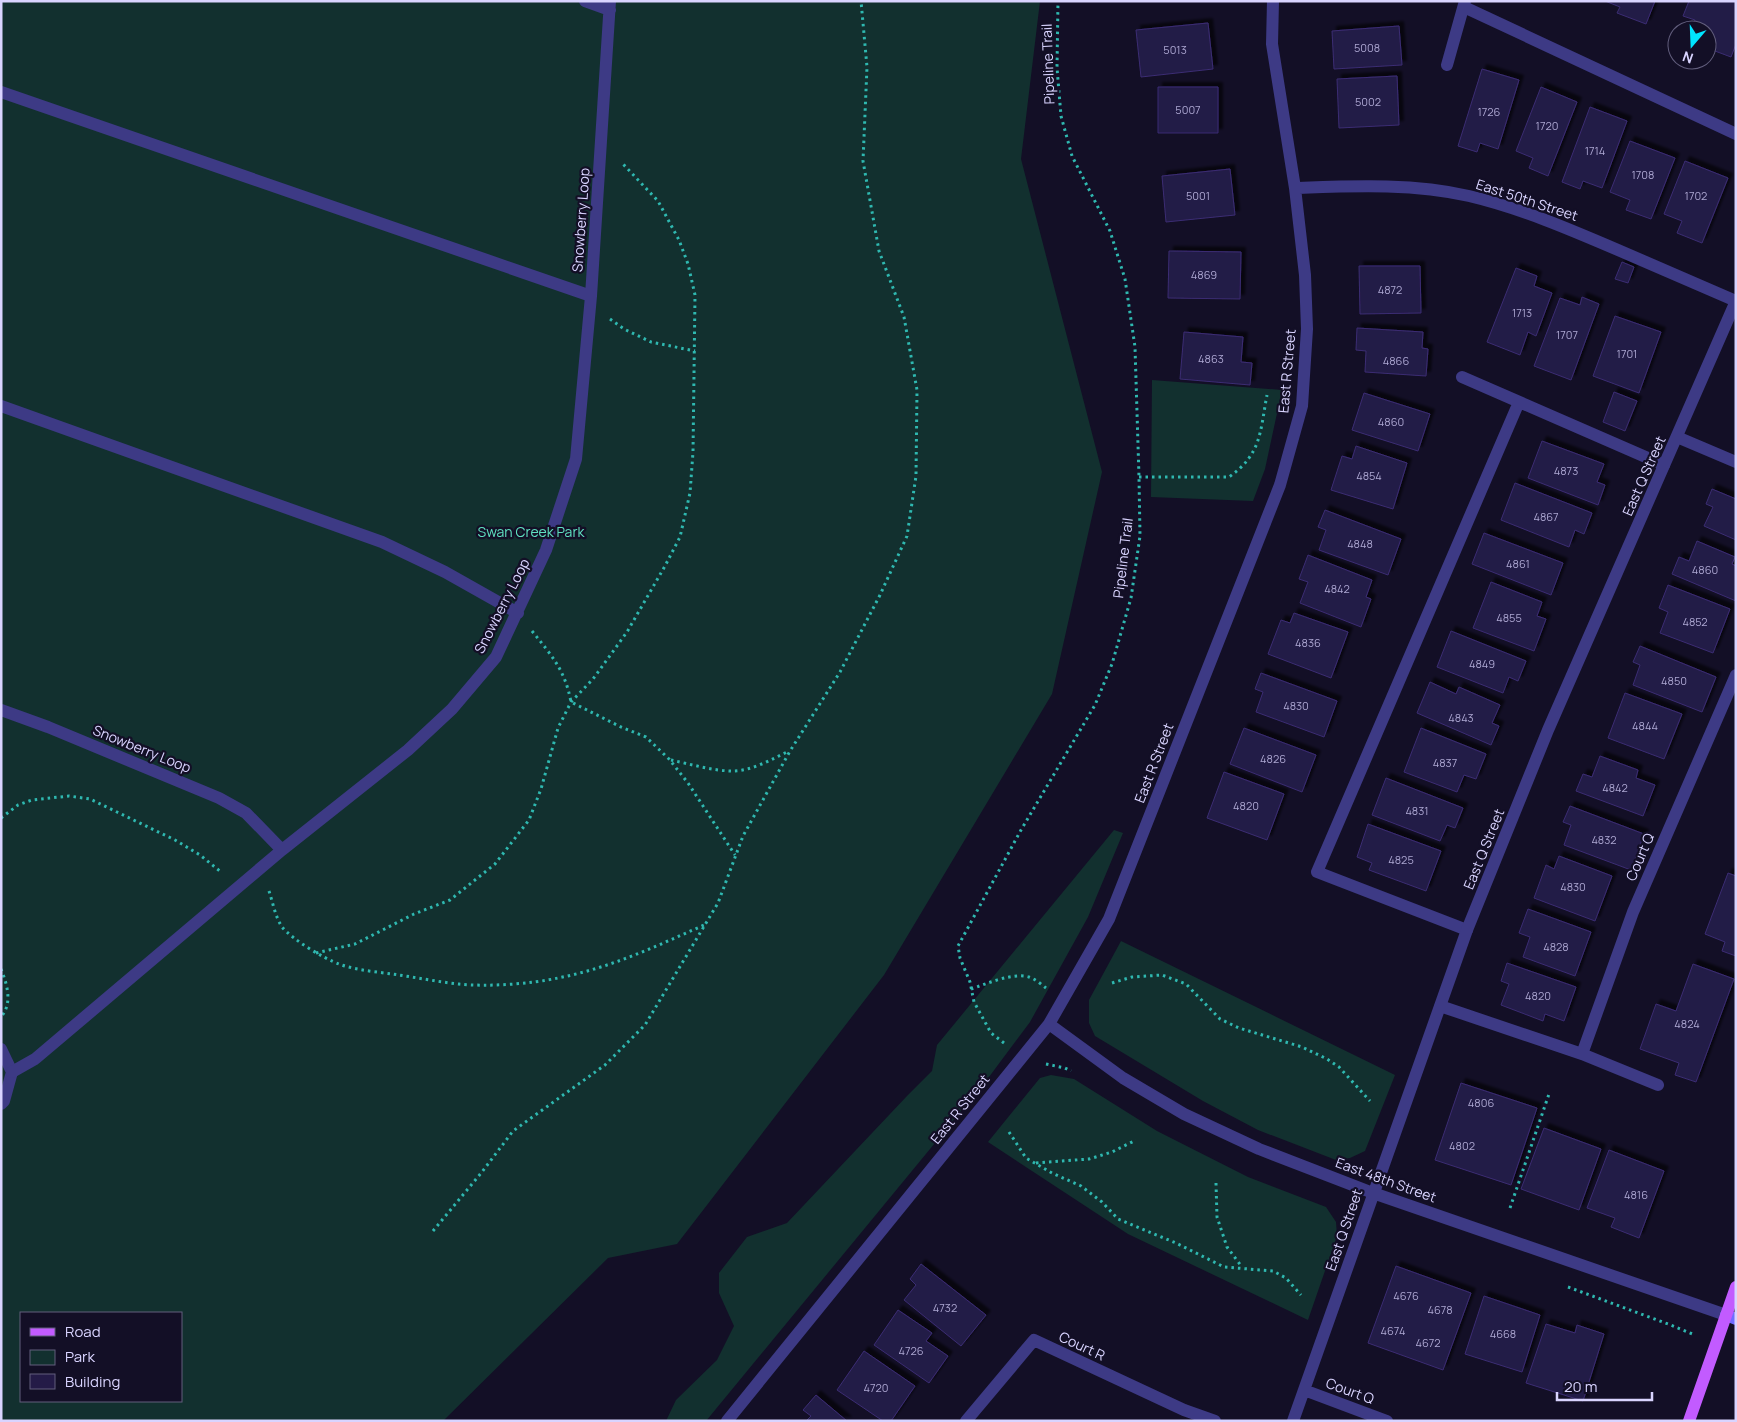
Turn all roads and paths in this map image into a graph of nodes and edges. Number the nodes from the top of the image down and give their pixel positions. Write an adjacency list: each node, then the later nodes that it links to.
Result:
1 (585, 1): 6 (street)
2 (861, 1): 27 (path)
3 (1058, 1): 22 (path, Pipeline Trail)
4 (1273, 1): 11 (street, East R Street)
5 (1465, 4): 7 (street); 9 (street)
6 (610, 6): 10 (street, Snowberry Loop)
7 (1447, 65)
8 (1, 92): 12 (street)
9 (1736, 134)
10 (601, 142): 12 (street, Snowberry Loop); 14 (path)
11 (1295, 188): 13 (street, East 50th Street); 43 (street, East R Street)
12 (591, 296): 14 (path); 23 (street, Snowberry Loop)
13 (1736, 301): 19 (street, East Q Street)
14 (695, 351): 25 (path)
15 (1462, 377): 17 (street)
16 (1267, 395): 22 (path)
17 (1519, 402): 21 (street); 35 (street)
18 (1, 406): 23 (street)
19 (1678, 437): 20 (street); 21 (street, East Q Street)
20 (1736, 462)
21 (1664, 466): 35 (street, East Q Street)
22 (1139, 477): 40 (path, Pipeline Trail)
23 (518, 613): 25 (path); 30 (street, Snowberry Loop)
24 (1736, 675): 46 (street, Court Q)
25 (571, 702): 28 (path); 36 (path)
26 (1, 710): 30 (street, Snowberry Loop)
27 (790, 751): 28 (path); 31 (path)
28 (669, 759): 31 (path)
29 (1, 818): 33 (path)
30 (282, 850): 32 (street)
31 (736, 855): 34 (path)
32 (262, 866): 33 (street); 36 (path)
33 (239, 886): 47 (street)
34 (705, 924): 36 (path); 58 (path)
35 (1467, 930): 41 (street, East Q Street)
36 (316, 953)
37 (1, 969): 42 (path)
38 (1112, 983): 50 (path)
39 (1046, 988): 40 (path)
40 (971, 989): 44 (path, Pipeline Trail)
41 (1440, 1006): 46 (street); 56 (street, East Q Street)
42 (1, 1017)
43 (1049, 1024): 56 (street, East 48th Street); 64 (street, East R Street)
44 (1006, 1045)
45 (1, 1049): 47 (street)
46 (1582, 1054): 48 (street)
47 (12, 1072): 51 (street)
48 (1658, 1085)
49 (1549, 1094): 57 (path)
50 (1370, 1101)
51 (1, 1104)
52 (1009, 1132): 54 (path)
53 (1136, 1140): 54 (path)
54 (1034, 1163): 59 (path)
55 (1216, 1183): 59 (path)
56 (1373, 1193): 62 (street, East 48th Street); 63 (street, East Q Street)
57 (1510, 1208)
58 (433, 1232)
59 (1242, 1268): 61 (path)
60 (1736, 1287): 62 (main road)
61 (1301, 1295)
62 (1731, 1317): 69 (main road)
63 (1304, 1390): 67 (street, East Q Street); 68 (street, Court Q)
64 (727, 1421)
65 (966, 1421): 66 (street, Court R)
66 (1215, 1421)
67 (1293, 1421)
68 (1387, 1421)
69 (1689, 1421)

